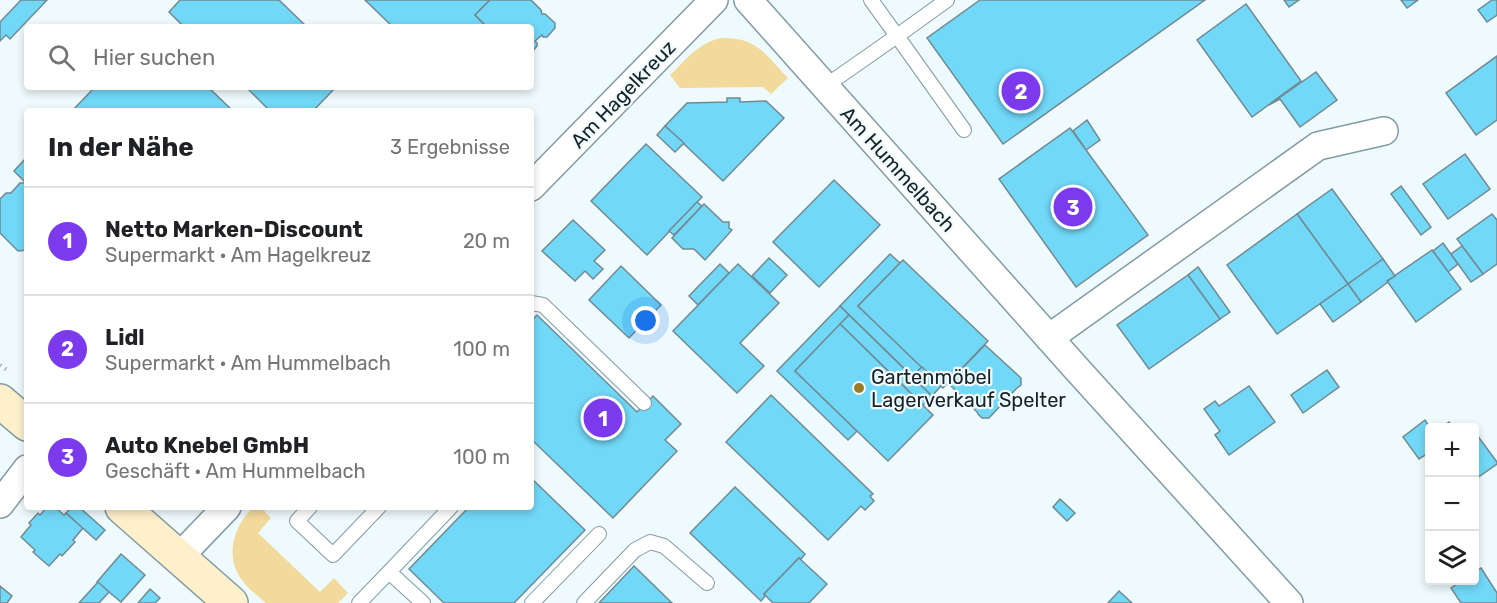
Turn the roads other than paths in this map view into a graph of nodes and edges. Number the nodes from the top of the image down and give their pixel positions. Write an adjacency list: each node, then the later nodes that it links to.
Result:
1 (714, 0): 9 (street, Am Hagelkreuz)
2 (748, 0): 6 (street, Am Hummelbach)
3 (871, 0): 5 (lane)
4 (947, 0): 5 (lane)
5 (897, 36): 6 (lane); 7 (lane)
6 (824, 87): 11 (street, Am Hummelbach)
7 (964, 130)
8 (1384, 131): 11 (street)
9 (534, 184)
10 (534, 304): 13 (lane)
11 (1049, 338): 31 (street, Am Hummelbach)
12 (0, 401): 14 (main road)
13 (644, 403)
14 (24, 421)
15 (24, 473): 16 (street)
16 (0, 504)
17 (125, 510): 23 (main road)
18 (224, 510): 23 (street)
19 (307, 510): 20 (lane)
20 (376, 510)
21 (448, 510): 24 (lane)
22 (598, 534): 29 (lane)
23 (179, 557): 26 (main road)
24 (389, 572): 27 (lane); 28 (lane)
25 (707, 583): 30 (lane)
26 (231, 603)
27 (359, 603)
28 (423, 603)
29 (532, 603)
30 (584, 603)
31 (1289, 603)

